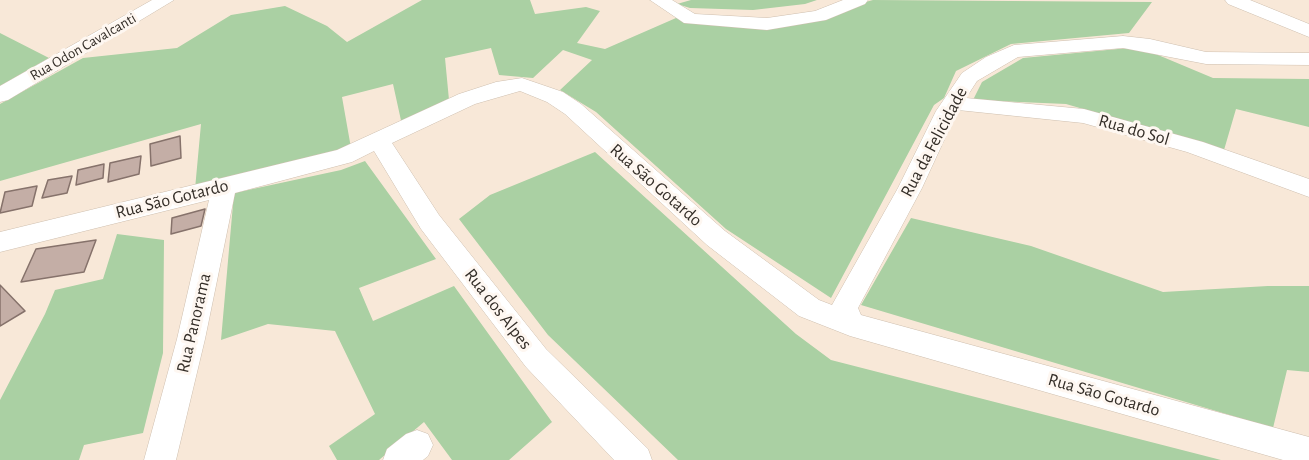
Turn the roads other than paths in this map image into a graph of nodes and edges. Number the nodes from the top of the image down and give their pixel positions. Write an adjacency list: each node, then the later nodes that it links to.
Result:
1 (165, 0): 7 (street, Rua Odon Cavalcanti)
2 (659, 0): 3 (street)
3 (859, 0)
4 (1234, 0): 5 (street)
5 (1309, 31)
6 (1309, 59): 8 (street, Rua da Felicidade)
7 (0, 95)
8 (952, 103): 11 (street, Rua do Sol); 13 (street, Rua da Felicidade)
9 (380, 141): 10 (street, Rua São Gotardo); 13 (street, Rua São Gotardo); 16 (street, Rua dos Alpes)
10 (224, 186): 12 (street, Rua São Gotardo); 15 (street, Rua Panorama)
11 (1309, 188)
12 (0, 242)
13 (850, 324): 14 (street, Rua São Gotardo)
14 (1294, 453)
15 (160, 460)
16 (636, 460)

